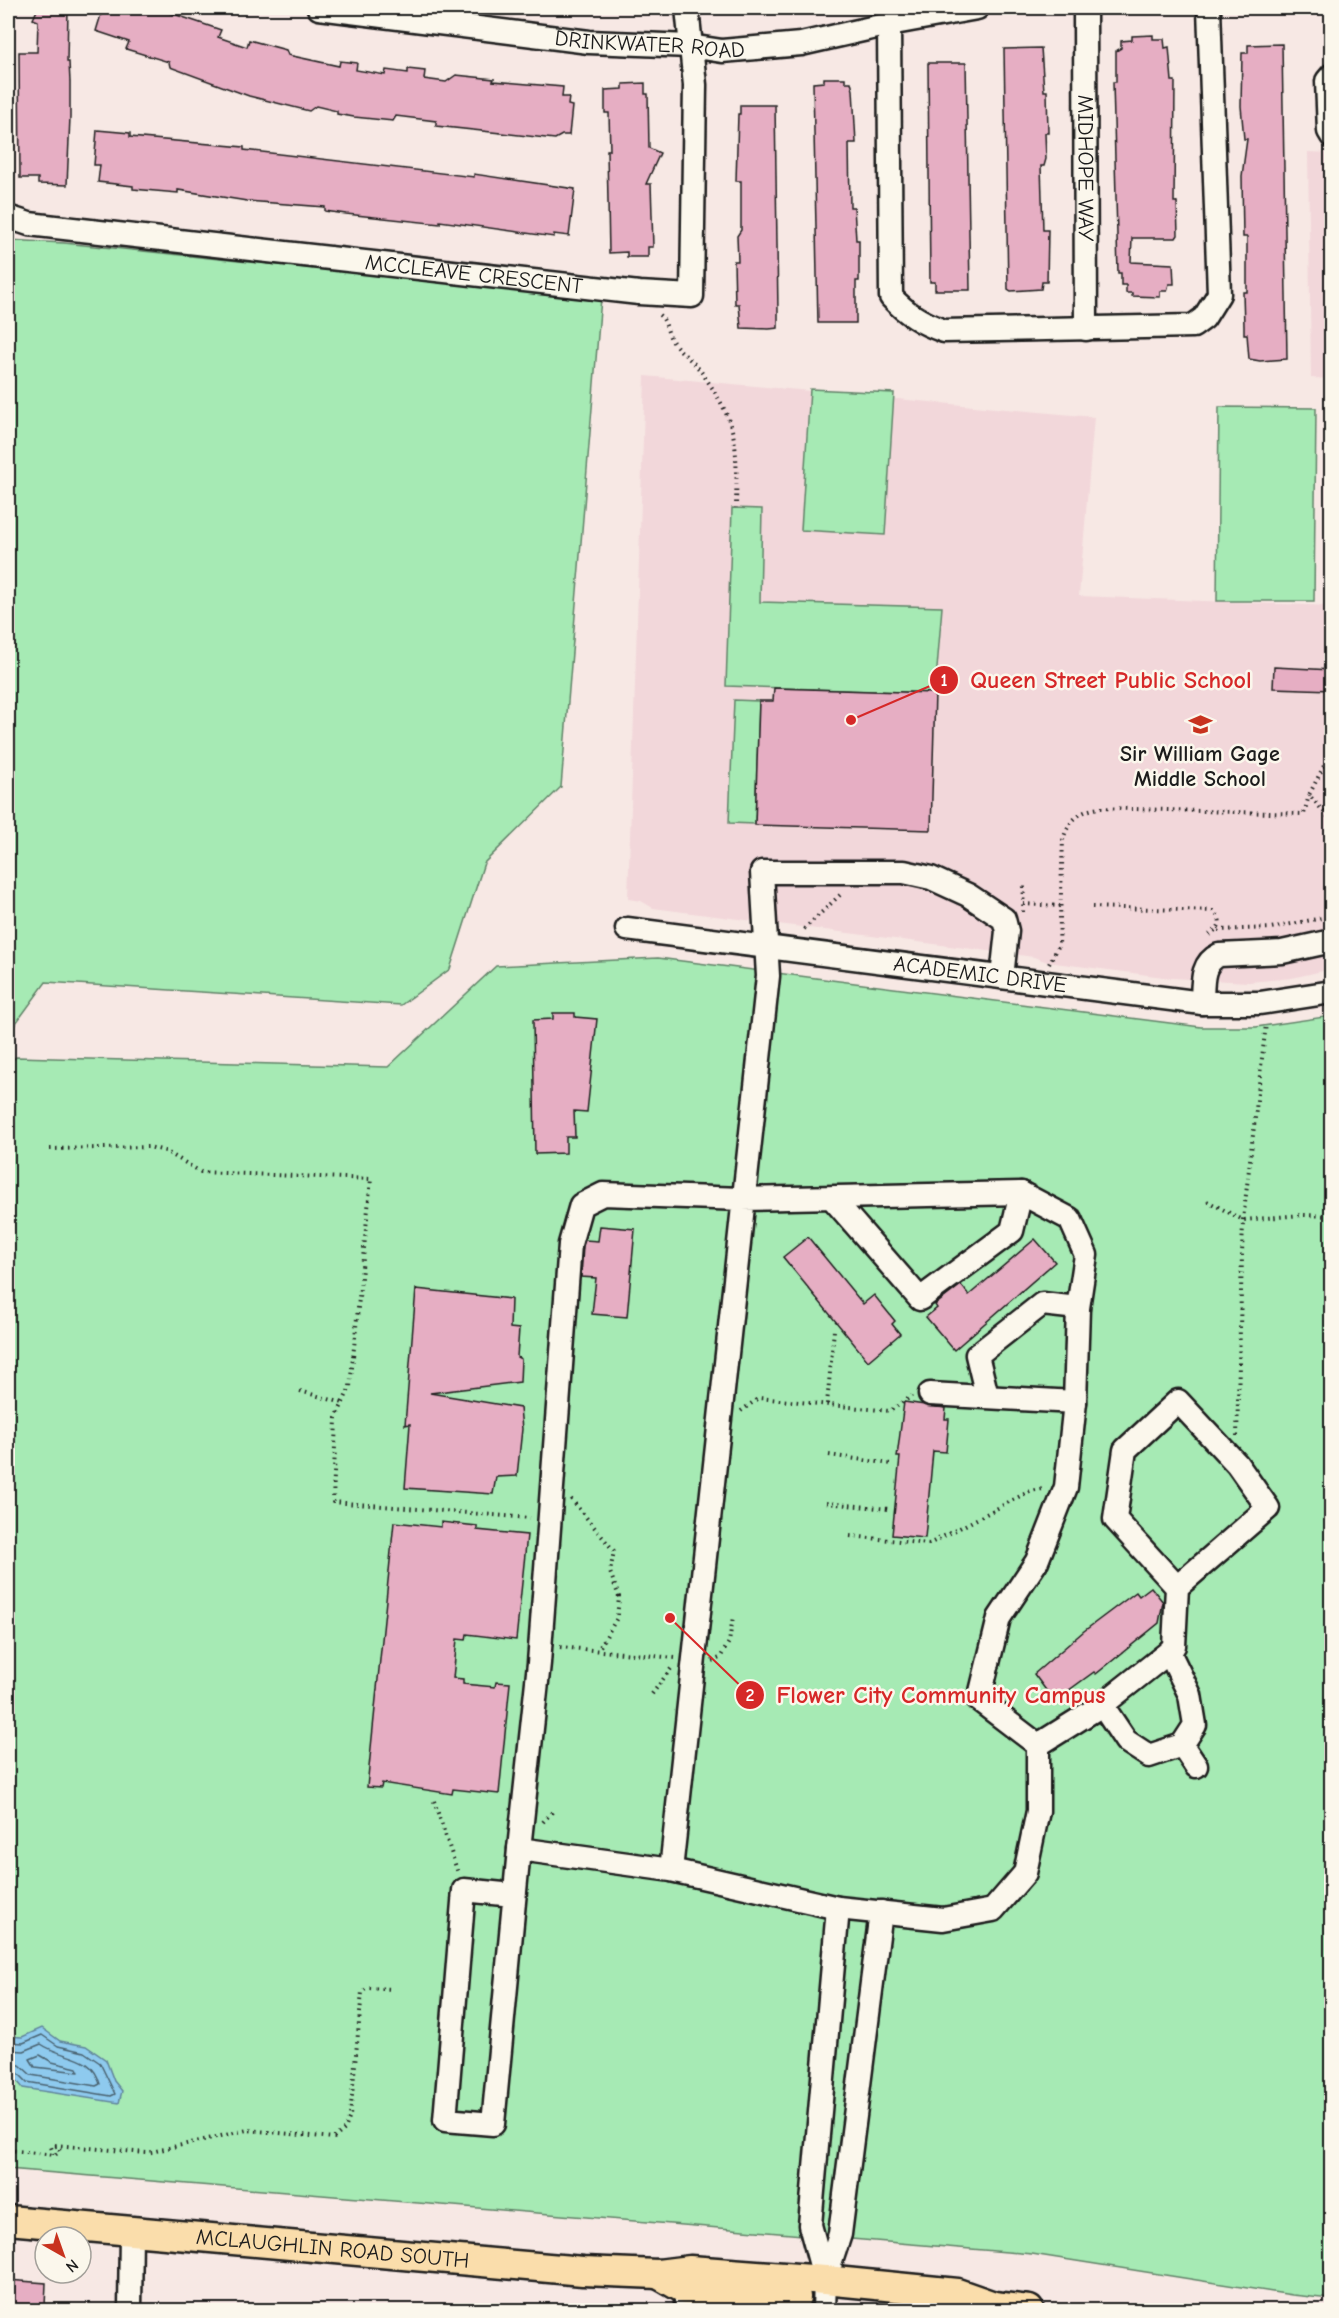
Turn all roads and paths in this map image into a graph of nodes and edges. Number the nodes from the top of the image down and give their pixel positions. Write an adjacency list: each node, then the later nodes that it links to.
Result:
1 (319, 8): 6 (street, DRINKWATER ROAD)
2 (687, 8): 8 (street)
3 (977, 8): 7 (street, DRINKWATER ROAD)
4 (1084, 8): 13 (street, MIDHOPE WAY)
5 (1209, 8): 13 (street)
6 (436, 16): 8 (street, DRINKWATER ROAD)
7 (889, 24): 8 (street, DRINKWATER ROAD); 13 (street)
8 (690, 46): 11 (street, MCCLEAVE CRESCENT)
9 (1332, 75): 10 (street)
10 (1332, 136)
11 (8, 217)
12 (649, 313): 14 (path)
13 (1086, 329)
14 (736, 508)
15 (1332, 750): 16 (path)
16 (1309, 795): 17 (path); 20 (path)
17 (1332, 821)
18 (1024, 882): 20 (path)
19 (835, 886): 24 (path)
20 (1060, 906): 29 (path)
21 (1092, 907): 25 (path)
22 (1332, 916): 25 (path)
23 (627, 929): 28 (street, ACADEMIC DRIVE)
24 (804, 929)
25 (1218, 930): 27 (path)
26 (1332, 941): 32 (street)
27 (1200, 943)
28 (765, 947): 30 (street, ACADEMIC DRIVE); 30 (street); 37 (street)
29 (1049, 964)
30 (1002, 977): 32 (street, ACADEMIC DRIVE)
31 (1332, 992): 32 (street, ACADEMIC DRIVE)
32 (1202, 1003)
33 (1266, 1024): 40 (path)
34 (50, 1149): 47 (path)
35 (1021, 1193): 36 (street); 36 (street); 41 (street)
36 (833, 1198): 37 (street)
37 (742, 1199): 49 (street); 71 (street)
38 (1207, 1201): 40 (path)
39 (1332, 1216): 40 (path)
40 (1244, 1220): 52 (path)
41 (1078, 1308): 45 (street); 46 (street)
42 (834, 1330): 48 (path)
43 (300, 1391): 47 (path)
44 (930, 1394): 45 (street); 48 (path)
45 (987, 1396): 46 (street)
46 (1075, 1402): 53 (street)
47 (343, 1403): 57 (path)
48 (827, 1404): 49 (path)
49 (719, 1414): 64 (street)
50 (829, 1455): 51 (path)
51 (891, 1464)
52 (1236, 1464): 59 (street); 59 (street)
53 (1066, 1486): 58 (path); 67 (street)
54 (568, 1493): 62 (path)
55 (826, 1503): 56 (path)
56 (889, 1509)
57 (535, 1518)
58 (850, 1536)
59 (1177, 1587): 63 (street)
60 (733, 1617): 64 (path)
61 (556, 1646): 62 (path)
62 (598, 1650): 65 (path)
63 (1169, 1652): 66 (street); 68 (street)
64 (693, 1659): 72 (street)
65 (652, 1694)
66 (1102, 1705): 67 (street); 68 (street)
67 (1038, 1745): 76 (street)
68 (1182, 1745): 69 (street)
69 (1196, 1766)
70 (434, 1801): 73 (path)
71 (519, 1849): 72 (street); 74 (street)
72 (671, 1870): 75 (street)
73 (464, 1890): 74 (street); 74 (street)
74 (513, 1895)
75 (838, 1908): 76 (street); 82 (street)
76 (881, 1912): 82 (street)
77 (393, 1989): 78 (path)
78 (8, 2150)
79 (8, 2220): 80 (main road, MCLAUGHLIN ROAD SOUTH)
80 (130, 2232): 81 (main road, MCLAUGHLIN ROAD SOUTH); 85 (street)
81 (658, 2274): 82 (main road, MCLAUGHLIN ROAD SOUTH); 83 (main road, MCLAUGHLIN ROAD SOUTH)
82 (824, 2297): 83 (main road, MCLAUGHLIN ROAD SOUTH); 84 (main road, MCLAUGHLIN ROAD SOUTH); 86 (main road, MCLAUGHLIN ROAD SOUTH)
83 (686, 2300)
84 (994, 2306): 87 (main road, MCLAUGHLIN ROAD SOUTH); 88 (main road, MCLAUGHLIN ROAD SOUTH)
85 (130, 2310)
86 (940, 2310)
87 (958, 2310)
88 (1029, 2310)

